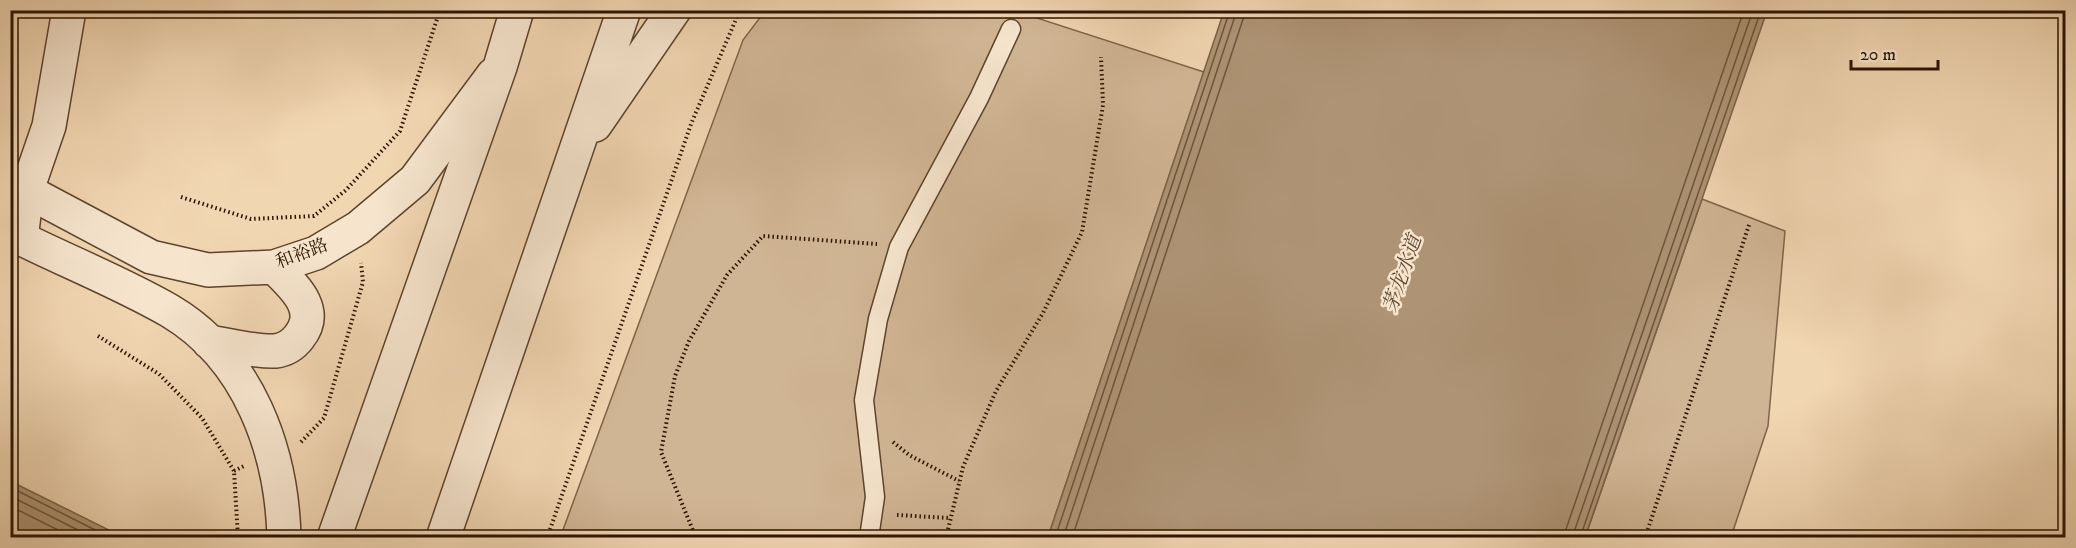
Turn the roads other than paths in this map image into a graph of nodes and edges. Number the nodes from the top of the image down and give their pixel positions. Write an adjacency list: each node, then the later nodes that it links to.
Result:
1 (69, 10): 8 (street)
2 (517, 10): 6 (street)
3 (624, 10): 7 (street)
4 (675, 10): 7 (street)
5 (1011, 29): 15 (lane)
6 (500, 67): 10 (street, 和裕路); 13 (street)
7 (570, 162): 14 (street)
8 (19, 186): 9 (street); 10 (street, 和裕路)
9 (16, 236): 11 (street)
10 (273, 267): 11 (street)
11 (209, 342): 12 (street)
12 (284, 537)
13 (334, 537)
14 (443, 537)
15 (869, 537)

